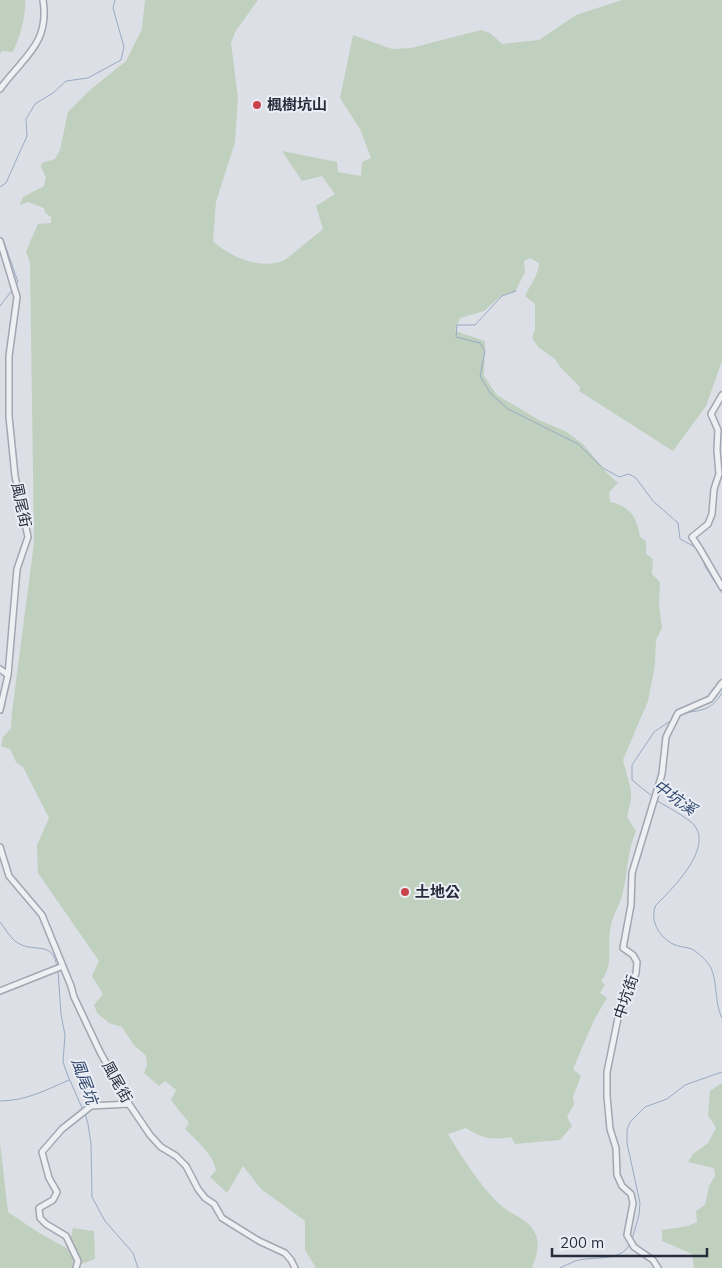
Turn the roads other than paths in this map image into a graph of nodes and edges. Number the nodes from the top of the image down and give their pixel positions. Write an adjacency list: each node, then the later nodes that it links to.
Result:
1 (43, 0): 2 (street)
2 (0, 89)
3 (0, 241): 7 (street, 風尾街)
4 (722, 395): 5 (street)
5 (722, 587)
6 (0, 669): 7 (street)
7 (8, 675): 9 (street, 風尾街)
8 (722, 683): 16 (street, 中坑街)
9 (0, 710)
10 (0, 847): 11 (street, 風尾街)
11 (62, 967): 12 (street); 13 (street, 風尾街)
12 (0, 991)
13 (128, 1104): 14 (street); 15 (street, 風尾街)
14 (76, 1268)
15 (294, 1268)
16 (658, 1268)

